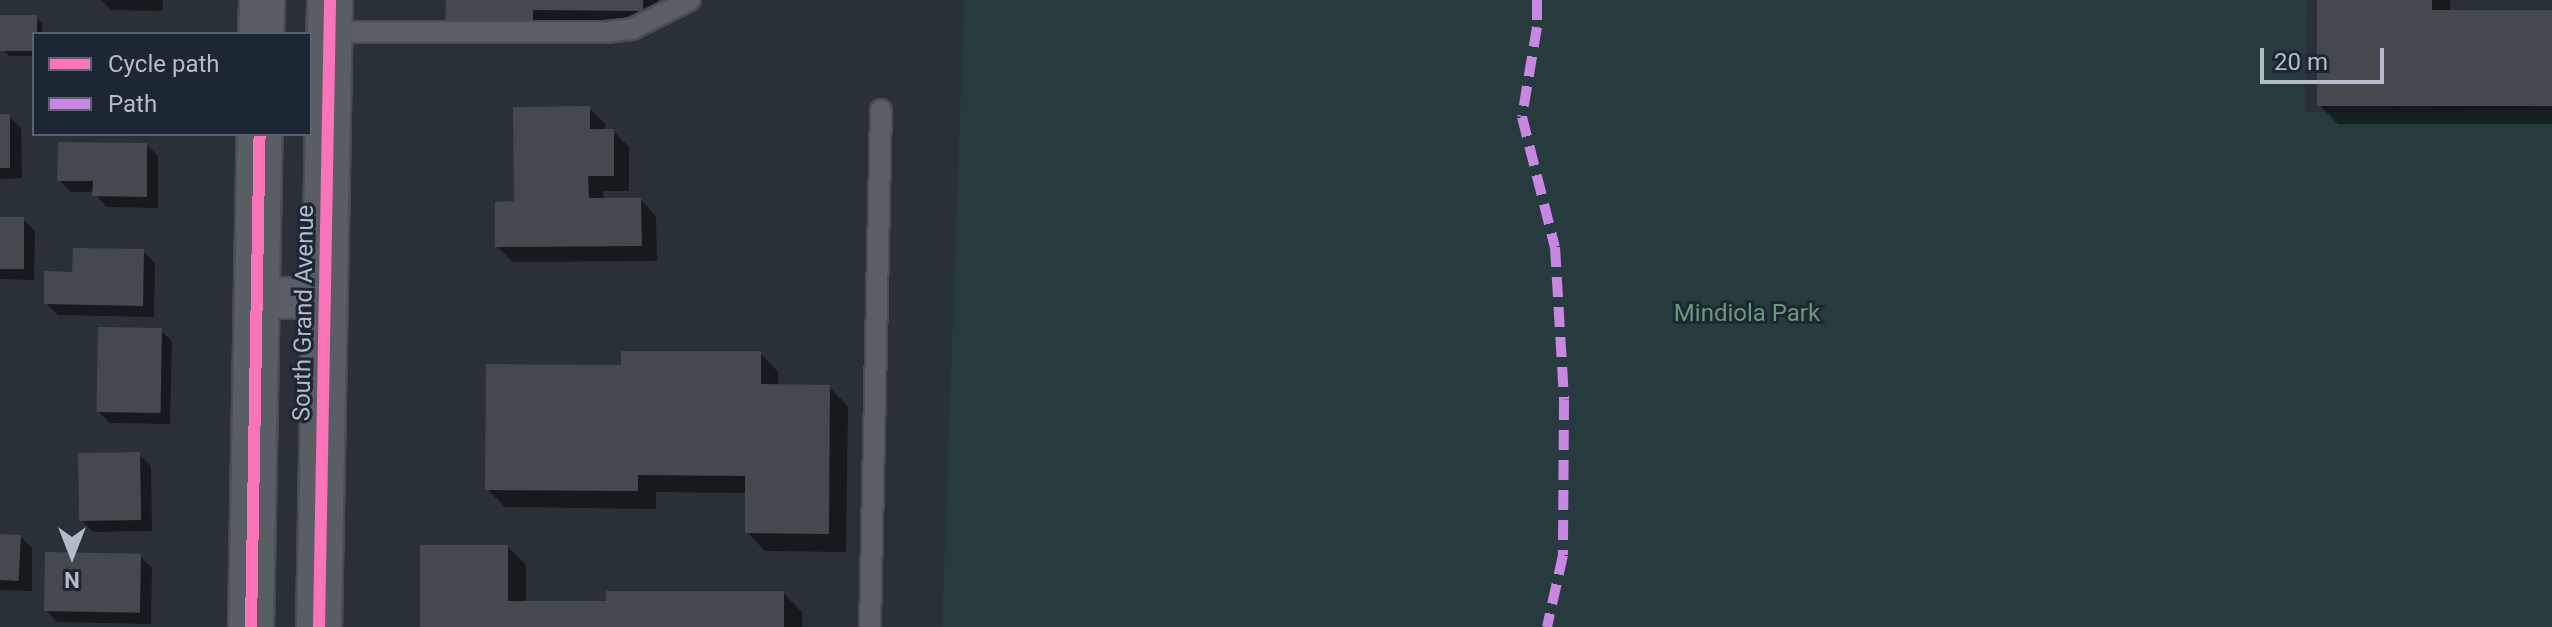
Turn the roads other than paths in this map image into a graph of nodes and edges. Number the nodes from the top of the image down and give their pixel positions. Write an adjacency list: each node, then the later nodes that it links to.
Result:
1 (262, 0): 4 (street)
2 (690, 0): 3 (lane)
3 (330, 16): 8 (street, South Grand Avenue)
4 (261, 32)
5 (881, 110): 11 (lane)
6 (260, 136): 7 (street, South Grand Avenue)
7 (257, 298): 8 (street); 9 (street, South Grand Avenue)
8 (326, 298): 10 (street, South Grand Avenue)
9 (251, 627)
10 (319, 627)
11 (870, 627)

